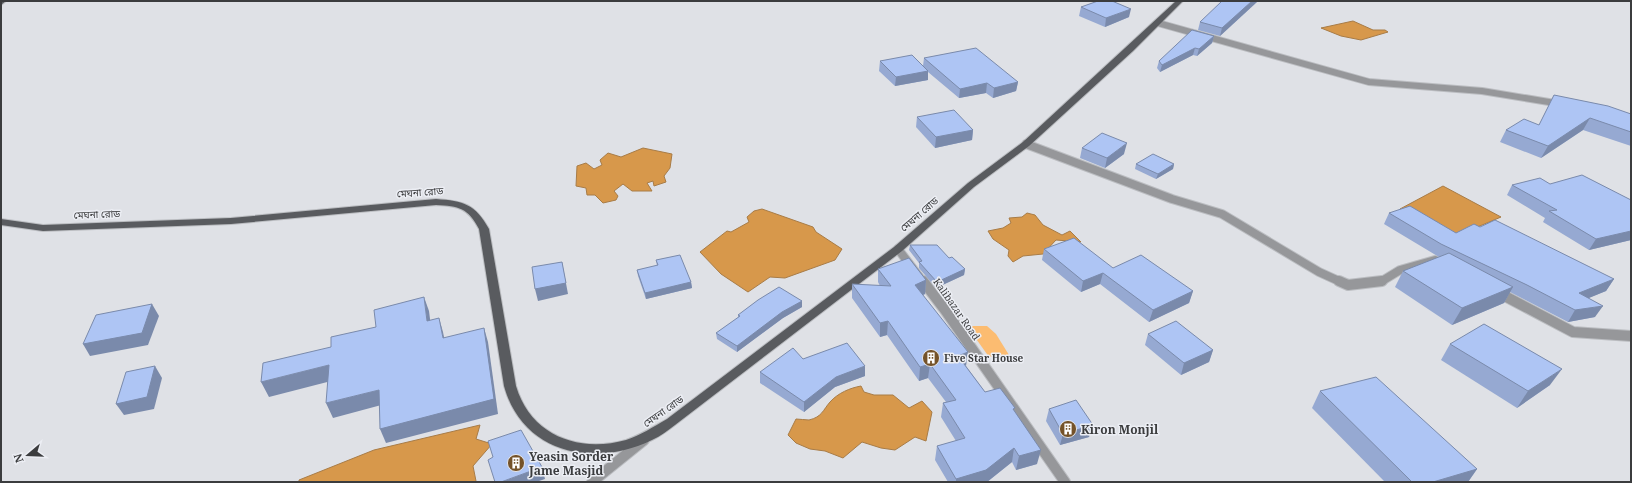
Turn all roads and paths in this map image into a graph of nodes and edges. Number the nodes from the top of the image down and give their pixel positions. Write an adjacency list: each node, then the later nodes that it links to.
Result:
1 (1180, 1): 2 (main road, মেঘনা রোড)
2 (1158, 23): 3 (street); 4 (main road, মেঘনা রোড)
3 (1571, 106)
4 (1026, 144): 6 (main road, মেঘনা রোড); 7 (street)
5 (1, 222): 10 (main road, মেঘনা রোড)
6 (898, 249): 10 (main road, মেঘনা রোড); 12 (street, Kalibazar Road)
7 (1441, 263)
8 (1490, 289): 9 (street)
9 (1631, 336)
10 (648, 436): 11 (street)
11 (592, 482)
12 (1065, 482)

